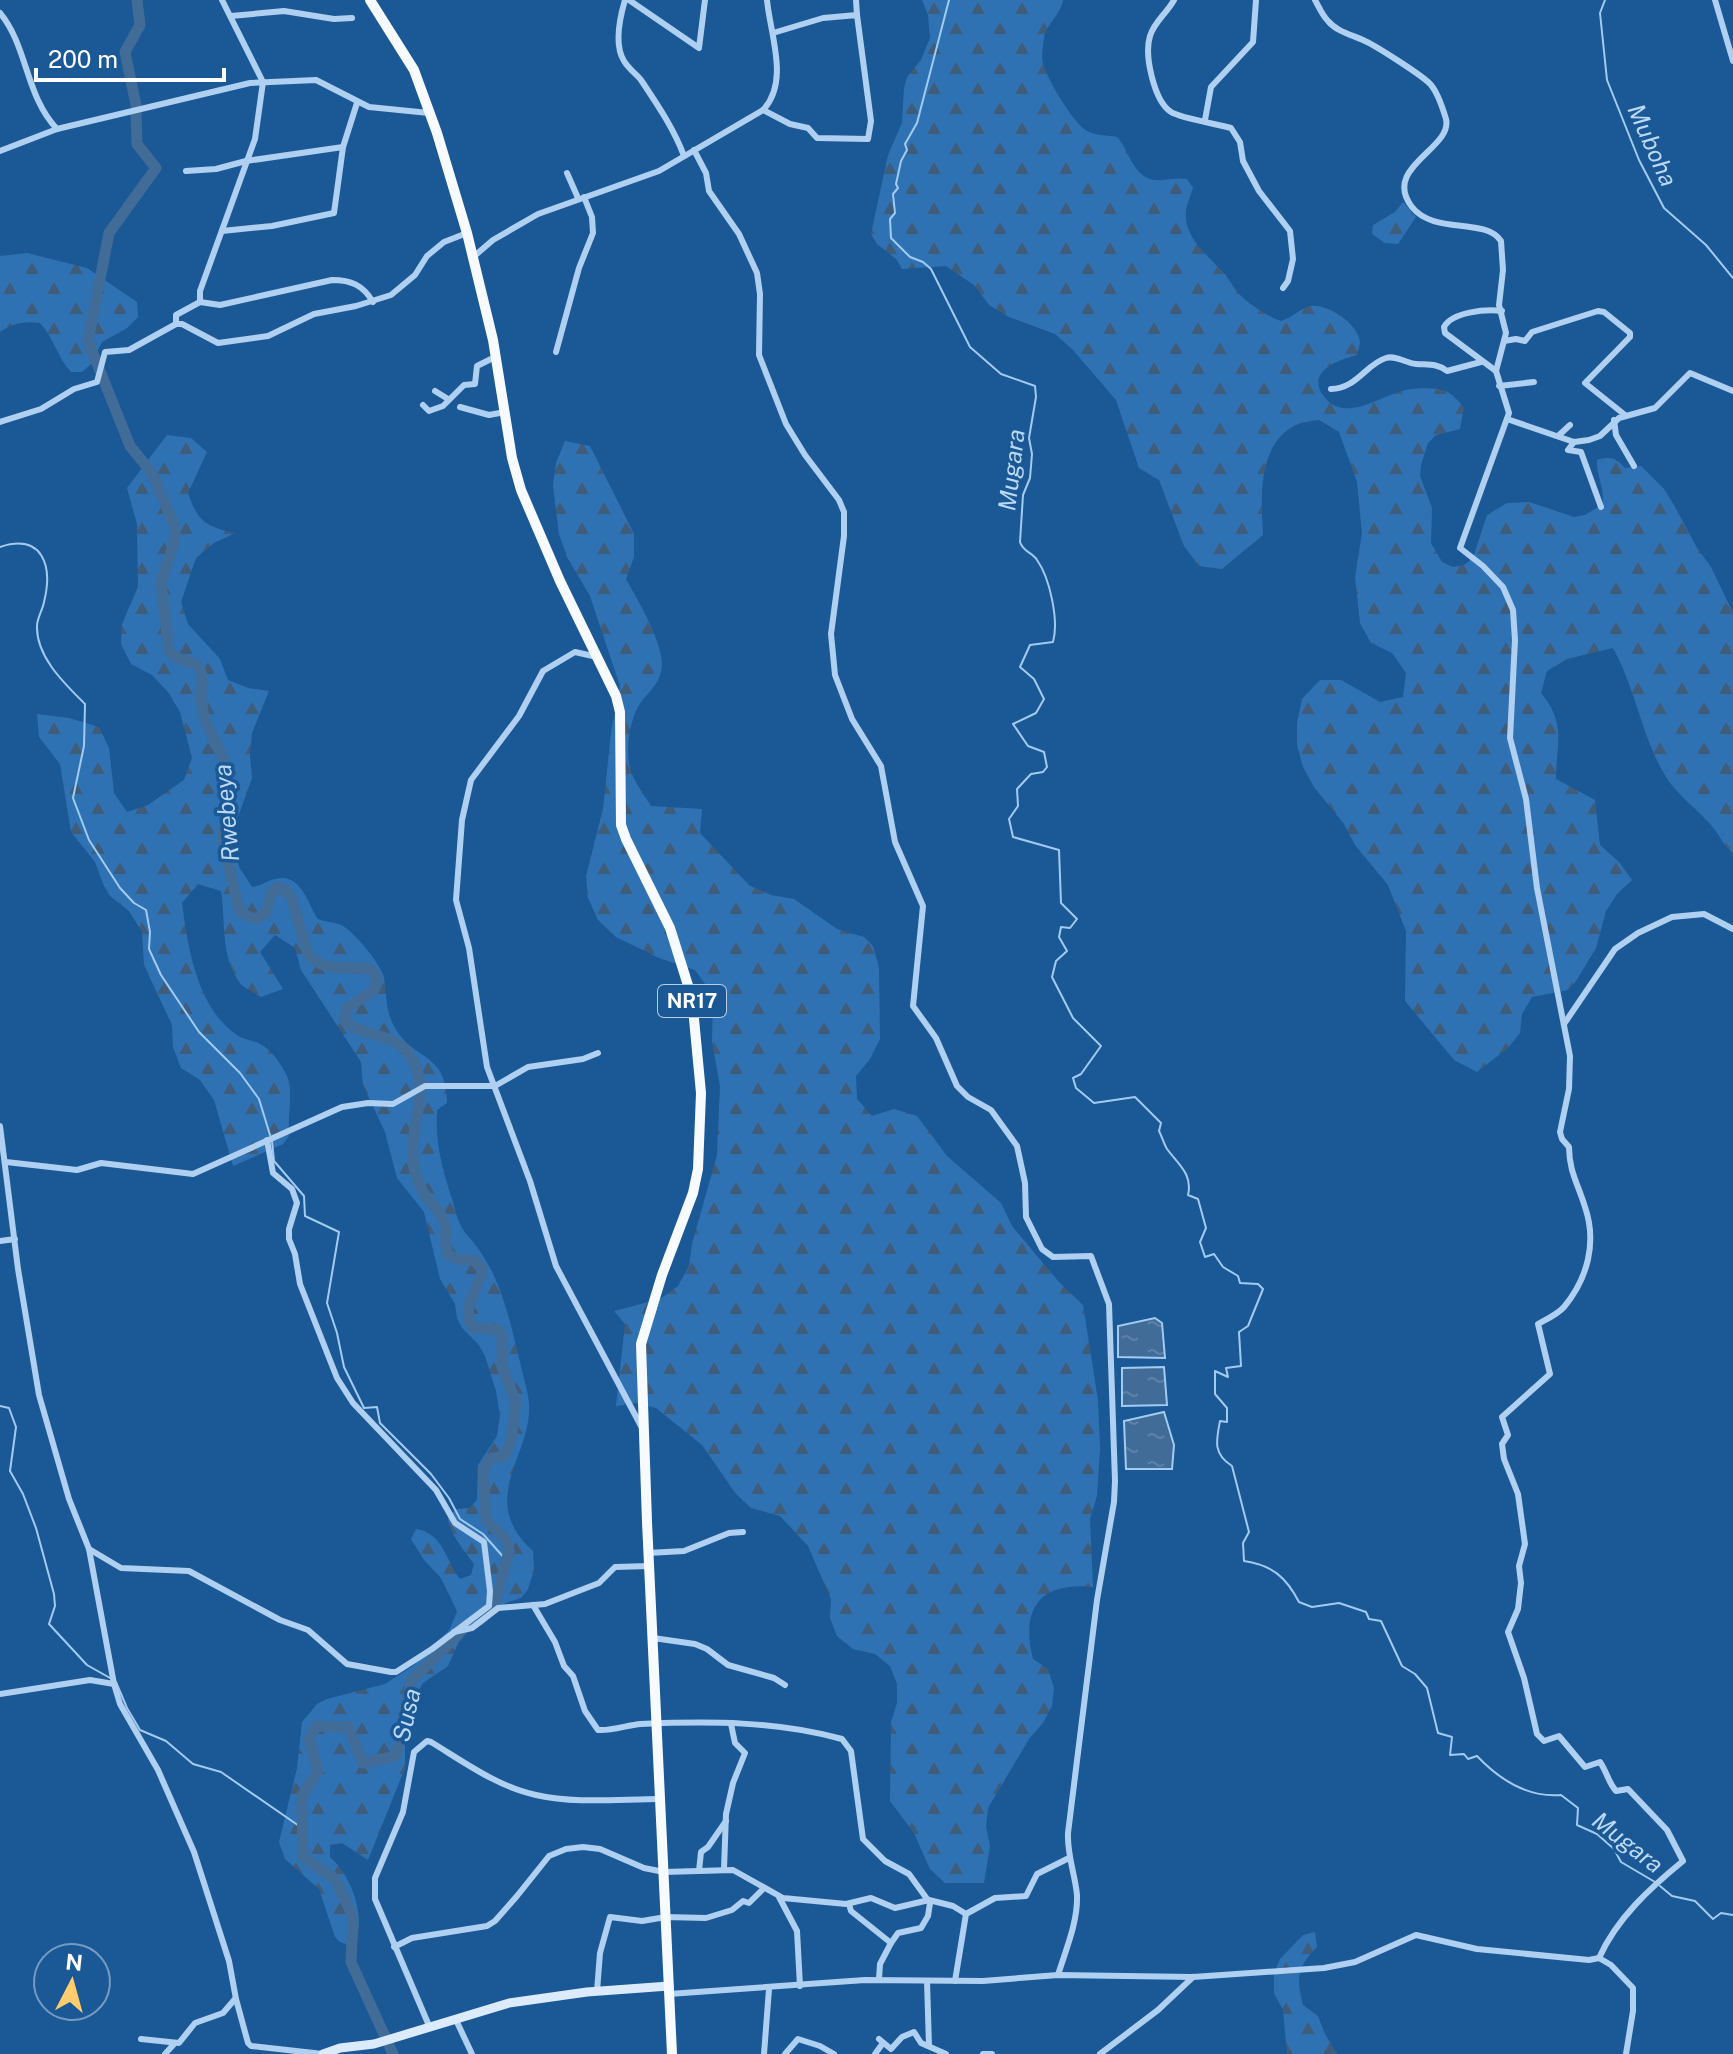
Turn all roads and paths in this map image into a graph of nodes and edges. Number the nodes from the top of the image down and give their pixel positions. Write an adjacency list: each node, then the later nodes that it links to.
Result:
1 (222, 0): 13 (street)
2 (370, 0): 20 (main road, NR17)
3 (627, 0): 4 (street); 26 (street)
4 (705, 0)
5 (767, 0): 15 (street)
6 (856, 0): 12 (street)
7 (1174, 0): 21 (street)
8 (1256, 0): 21 (street)
9 (1315, 0): 37 (street)
10 (1715, 0): 16 (street)
11 (0, 13): 22 (street)
12 (857, 15): 15 (street); 19 (street)
13 (231, 16): 14 (street); 17 (street)
14 (352, 18)
15 (773, 33): 19 (street)
16 (1733, 61)
17 (263, 82): 18 (street); 22 (street); 27 (street)
18 (357, 103): 20 (street); 23 (street)
19 (763, 110): 24 (street)
20 (429, 113): 32 (main road, NR17)
21 (1205, 120): 34 (street)
22 (57, 129): 25 (street)
23 (343, 147): 27 (street); 31 (street)
24 (694, 150): 26 (street); 87 (street)
25 (0, 151)
26 (684, 156): 30 (street)
27 (246, 161): 28 (street); 31 (street)
28 (186, 171)
29 (567, 173): 30 (street)
30 (581, 198): 33 (street); 40 (street)
31 (222, 231): 35 (street)
32 (467, 233): 33 (main road, NR17); 36 (street)
33 (472, 258): 41 (main road, NR17)
34 (1283, 288)
35 (200, 302): 36 (street); 38 (street)
36 (373, 302): 38 (street)
37 (1502, 311): 39 (street); 42 (street)
38 (176, 324): 56 (street)
39 (1504, 341): 43 (street); 53 (street)
40 (556, 352)
41 (497, 356): 49 (street); 52 (main road, NR17)
42 (1481, 362): 43 (street); 46 (street)
43 (1496, 371): 45 (street)
44 (1534, 382): 45 (street)
45 (1499, 386): 54 (street)
46 (1331, 389)
47 (435, 391): 49 (street)
48 (1733, 391): 53 (street)
49 (448, 399): 50 (street)
50 (423, 405)
51 (460, 407): 52 (street)
52 (505, 412): 62 (main road, NR17)
53 (1625, 415): 55 (street)
54 (1507, 419): 58 (street); 64 (street)
55 (1614, 420): 59 (street); 60 (street)
56 (0, 422)
57 (1570, 425): 58 (street)
58 (1558, 436): 59 (street)
59 (1574, 442): 61 (street)
60 (1634, 466)
61 (1601, 507)
62 (597, 657): 66 (street); 72 (main road, NR17)
63 (1733, 929): 64 (street)
64 (1564, 1024): 99 (street)
65 (598, 1053): 66 (street)
66 (495, 1086): 68 (street); 72 (street)
67 (0, 1126): 69 (street)
68 (267, 1140): 69 (street); 78 (street)
69 (6, 1162): 70 (street)
70 (15, 1239): 71 (street); 74 (street)
71 (0, 1241)
72 (643, 1429): 75 (main road, NR17)
73 (743, 1532): 75 (street)
74 (89, 1549): 78 (street); 80 (street)
75 (648, 1553): 76 (main road, NR17)
76 (649, 1566): 77 (street); 79 (main road, NR17)
77 (533, 1605): 78 (street); 83 (street)
78 (454, 1632)
79 (653, 1638): 81 (street); 83 (main road, NR17)
80 (113, 1681): 82 (street); 109 (street)
81 (785, 1685)
82 (0, 1694)
83 (657, 1724): 84 (street); 85 (main road, NR17)
84 (731, 1724): 86 (street); 93 (street)
85 (660, 1799): 90 (main road, NR17); 98 (street)
86 (726, 1821): 88 (street); 89 (street)
87 (1069, 1858): 95 (street); 100 (street)
88 (724, 1869): 89 (street); 91 (street)
89 (699, 1871): 90 (street)
90 (664, 1872): 96 (main road, NR17); 98 (street)
91 (764, 1888): 92 (street); 96 (street)
92 (779, 1897): 94 (street); 105 (street)
93 (929, 1900): 94 (street); 95 (street); 97 (street)
94 (849, 1904): 97 (street)
95 (966, 1914): 104 (street)
96 (666, 1917): 107 (main road, NR17); 108 (street)
97 (891, 1943): 102 (street)
98 (394, 1947): 111 (street)
99 (1599, 1958): 101 (street); 127 (street)
100 (1058, 1975): 101 (street); 104 (street)
101 (1193, 1977): 126 (street)
102 (879, 1979): 103 (street); 105 (street)
103 (927, 1981): 104 (street); 114 (street)
104 (955, 1981)
105 (800, 1986): 106 (street)
106 (769, 1989): 107 (street); 119 (street)
107 (669, 1990): 108 (main road); 118 (main road, NR17)
108 (597, 1991): 110 (main road)
109 (236, 1999): 113 (street); 116 (street)
110 (456, 2020): 111 (main road); 117 (street)
111 (430, 2028): 116 (main road)
112 (141, 2039): 113 (street)
113 (174, 2044): 115 (street)
114 (929, 2046): 122 (street); 123 (street)
115 (165, 2054)
116 (323, 2054)
117 (472, 2054)
118 (672, 2054)
119 (764, 2054)
120 (785, 2054): 121 (street)
121 (834, 2054)
122 (875, 2054)
123 (946, 2054)
124 (983, 2054): 125 (street)
125 (992, 2054)
126 (1100, 2054)
127 (1626, 2054)

